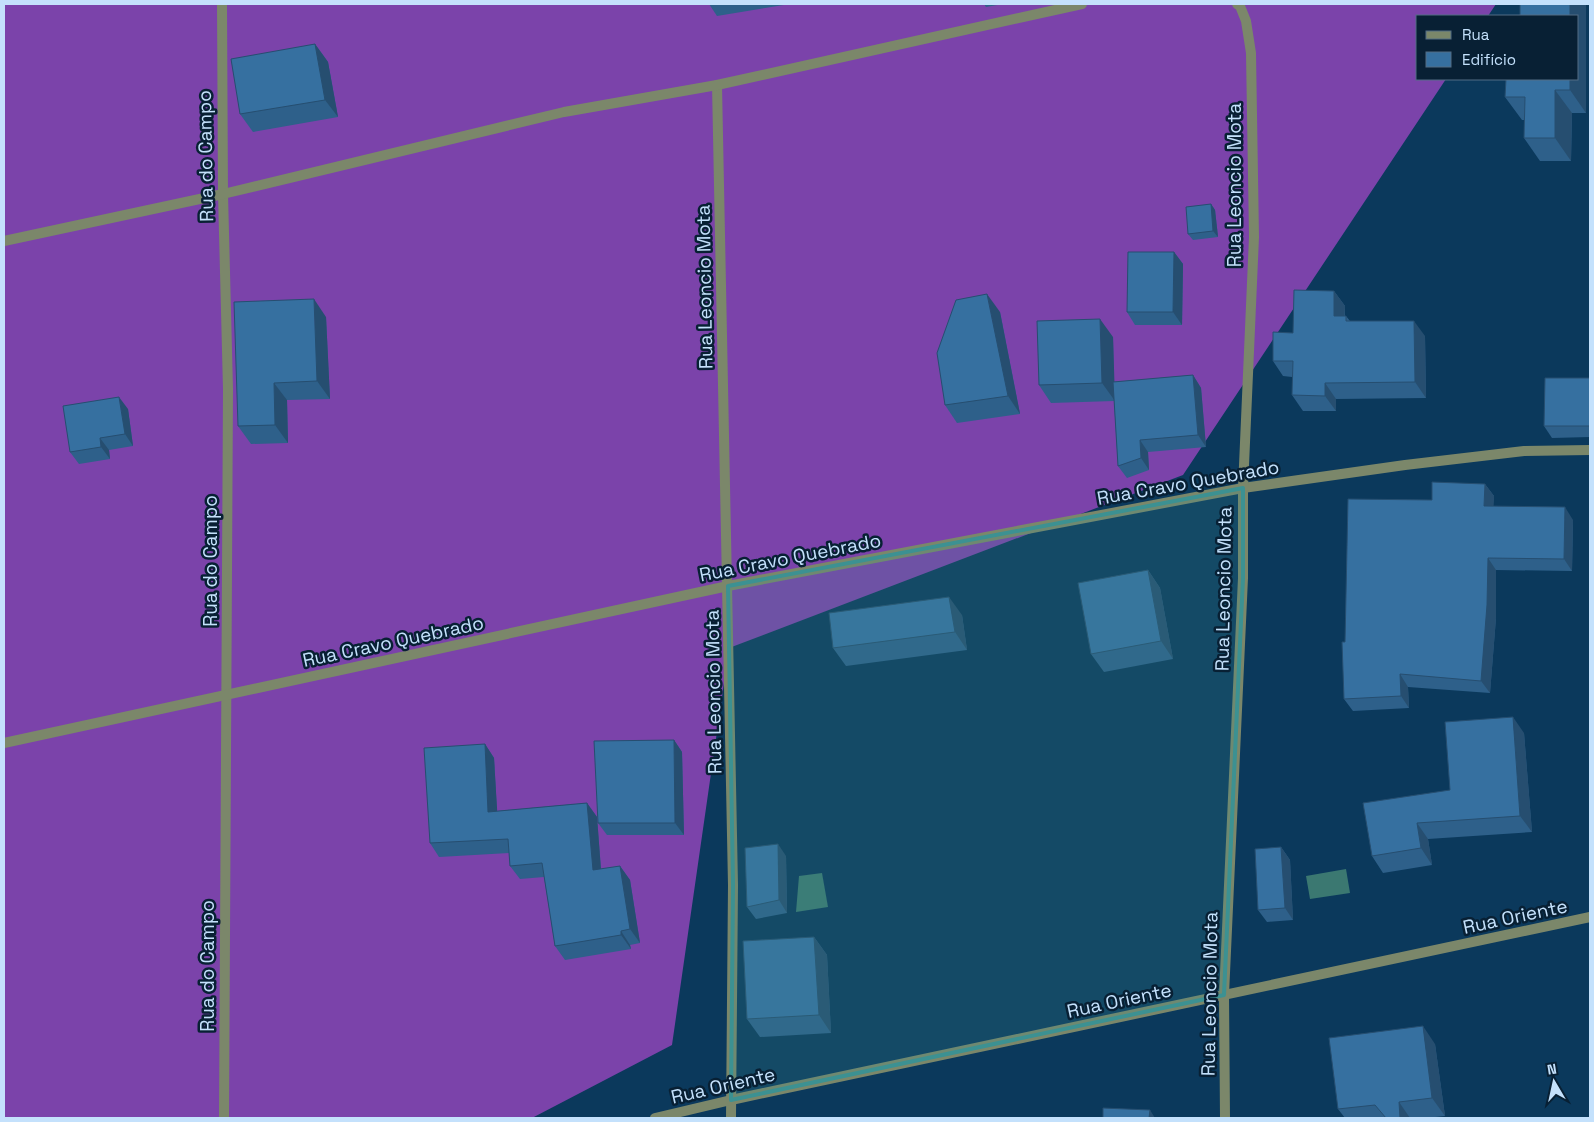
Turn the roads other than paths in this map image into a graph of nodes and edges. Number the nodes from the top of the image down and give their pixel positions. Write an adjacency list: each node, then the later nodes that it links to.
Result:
1 (222, 4): 5 (street, Rua do Campo)
2 (1082, 4): 4 (street)
3 (1237, 4): 8 (street, Rua Leoncio Mota)
4 (717, 85): 5 (street); 9 (street, Rua Leoncio Mota)
5 (223, 194): 6 (street); 10 (street, Rua do Campo)
6 (4, 241)
7 (1590, 450): 8 (street, Rua Cravo Quebrado)
8 (1243, 488): 9 (street, Rua Cravo Quebrado); 13 (street, Rua Leoncio Mota)
9 (728, 586): 10 (street, Rua Cravo Quebrado); 14 (street, Rua Leoncio Mota)
10 (226, 694): 11 (street, Rua Cravo Quebrado); 15 (street, Rua do Campo)
11 (4, 743)
12 (1590, 918): 13 (street, Rua Oriente)
13 (1224, 995): 14 (street, Rua Oriente); 18 (street, Rua Leoncio Mota)
14 (731, 1100): 16 (street, Rua Oriente); 17 (street, Rua Leoncio Mota)
15 (224, 1118)
16 (655, 1118)
17 (731, 1118)
18 (1225, 1118)

